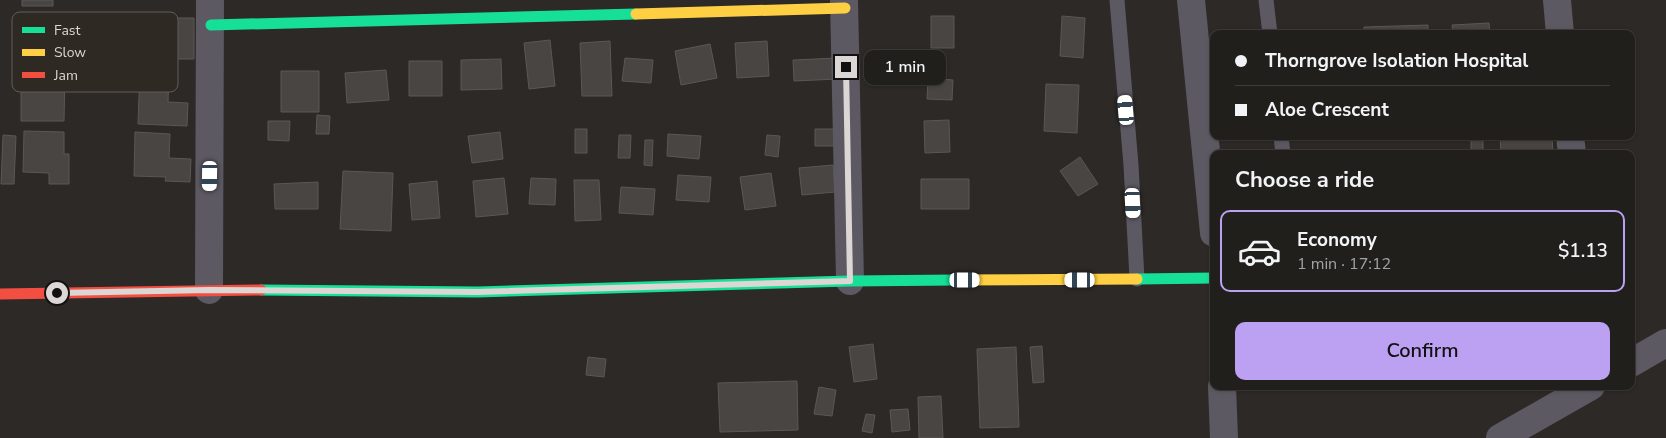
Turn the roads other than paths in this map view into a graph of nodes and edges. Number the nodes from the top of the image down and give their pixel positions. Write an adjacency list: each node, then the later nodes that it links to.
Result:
1 (1117, 0): 11 (lane)
2 (1191, 0): 9 (street)
3 (1266, 0): 7 (lane)
4 (1557, 0): 8 (street)
5 (845, 4): 6 (street); 12 (street)
6 (211, 12): 13 (street)
7 (1270, 30)
8 (1560, 30)
9 (1210, 192)
10 (1210, 278): 11 (street)
11 (1137, 279): 12 (street)
12 (850, 281): 13 (street)
13 (209, 290): 14 (street)
14 (0, 294)
15 (1666, 343): 16 (street)
16 (1635, 361)
17 (1222, 390): 19 (street)
18 (1584, 390): 20 (street)
19 (1224, 438)
20 (1500, 438)

